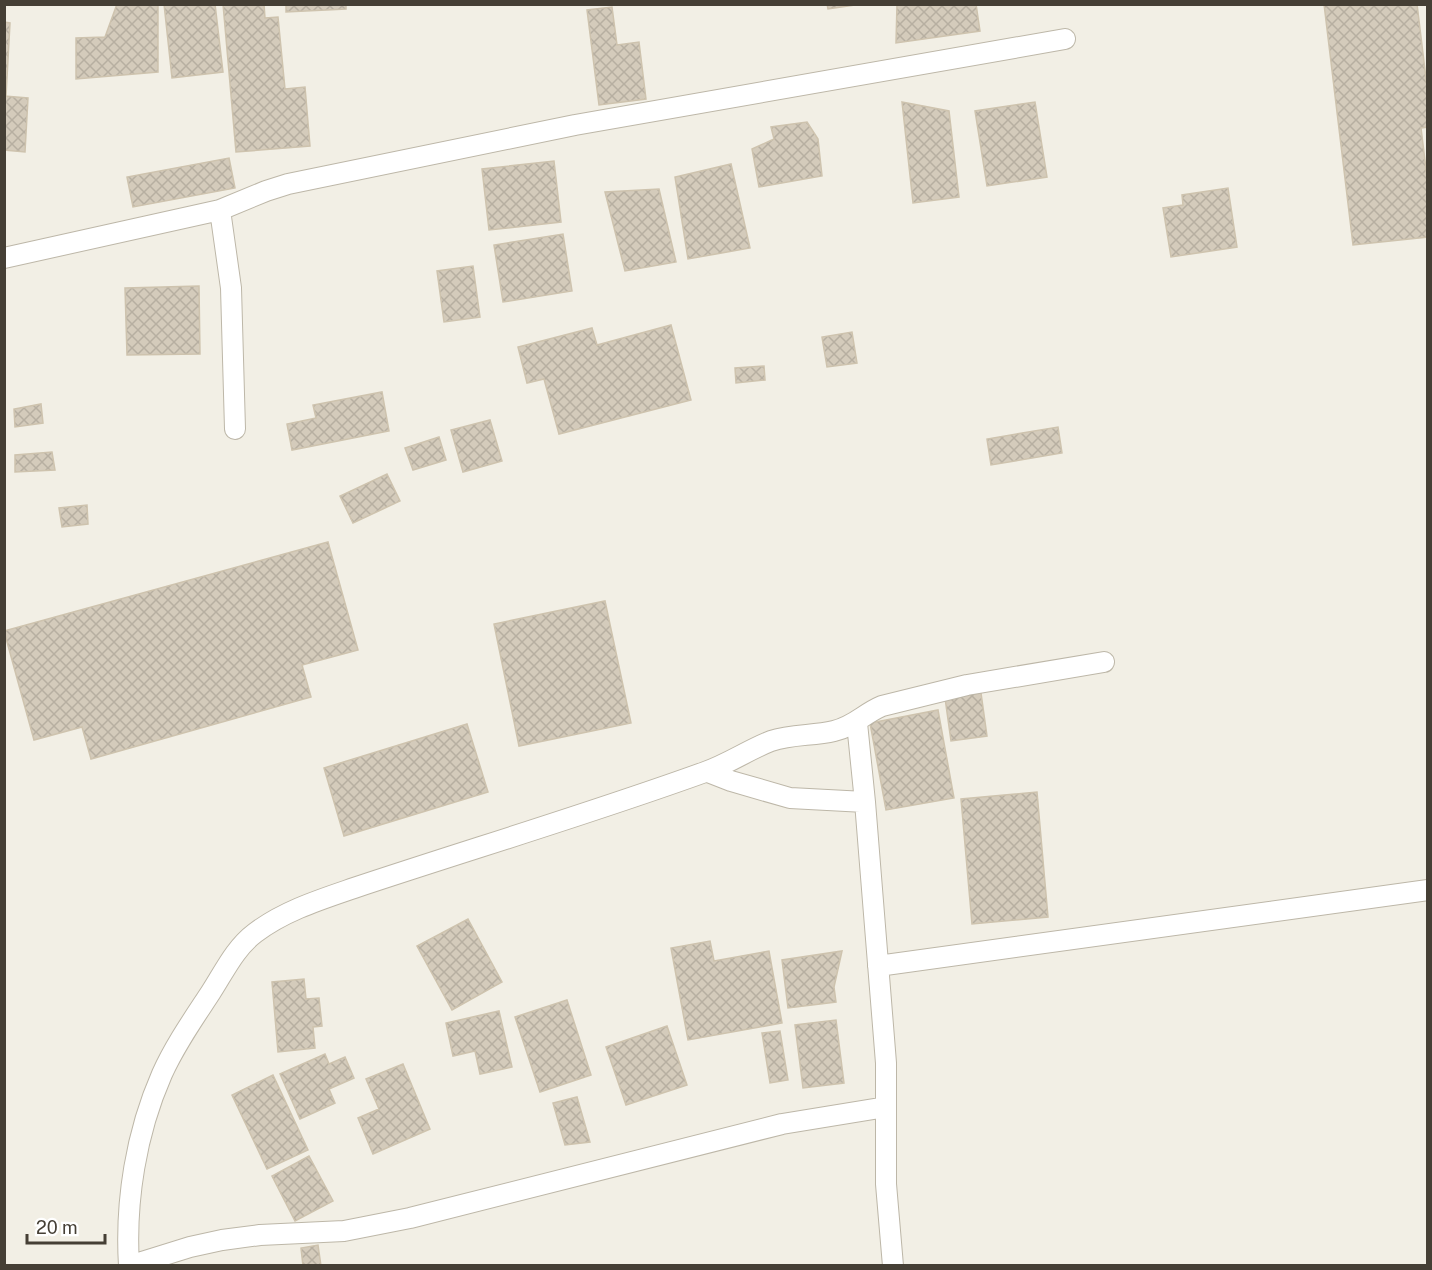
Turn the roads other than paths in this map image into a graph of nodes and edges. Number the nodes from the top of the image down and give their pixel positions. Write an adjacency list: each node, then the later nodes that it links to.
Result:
1 (1065, 39): 2 (street)
2 (220, 210): 3 (street); 4 (street)
3 (4, 258)
4 (235, 429)
5 (1104, 662): 6 (street)
6 (857, 723): 7 (street); 8 (street)
7 (708, 772): 8 (street); 12 (street)
8 (865, 802): 10 (street)
9 (1428, 890): 10 (street)
10 (878, 966): 11 (street)
11 (886, 1107): 12 (street); 13 (street)
12 (129, 1266)
13 (893, 1266)

